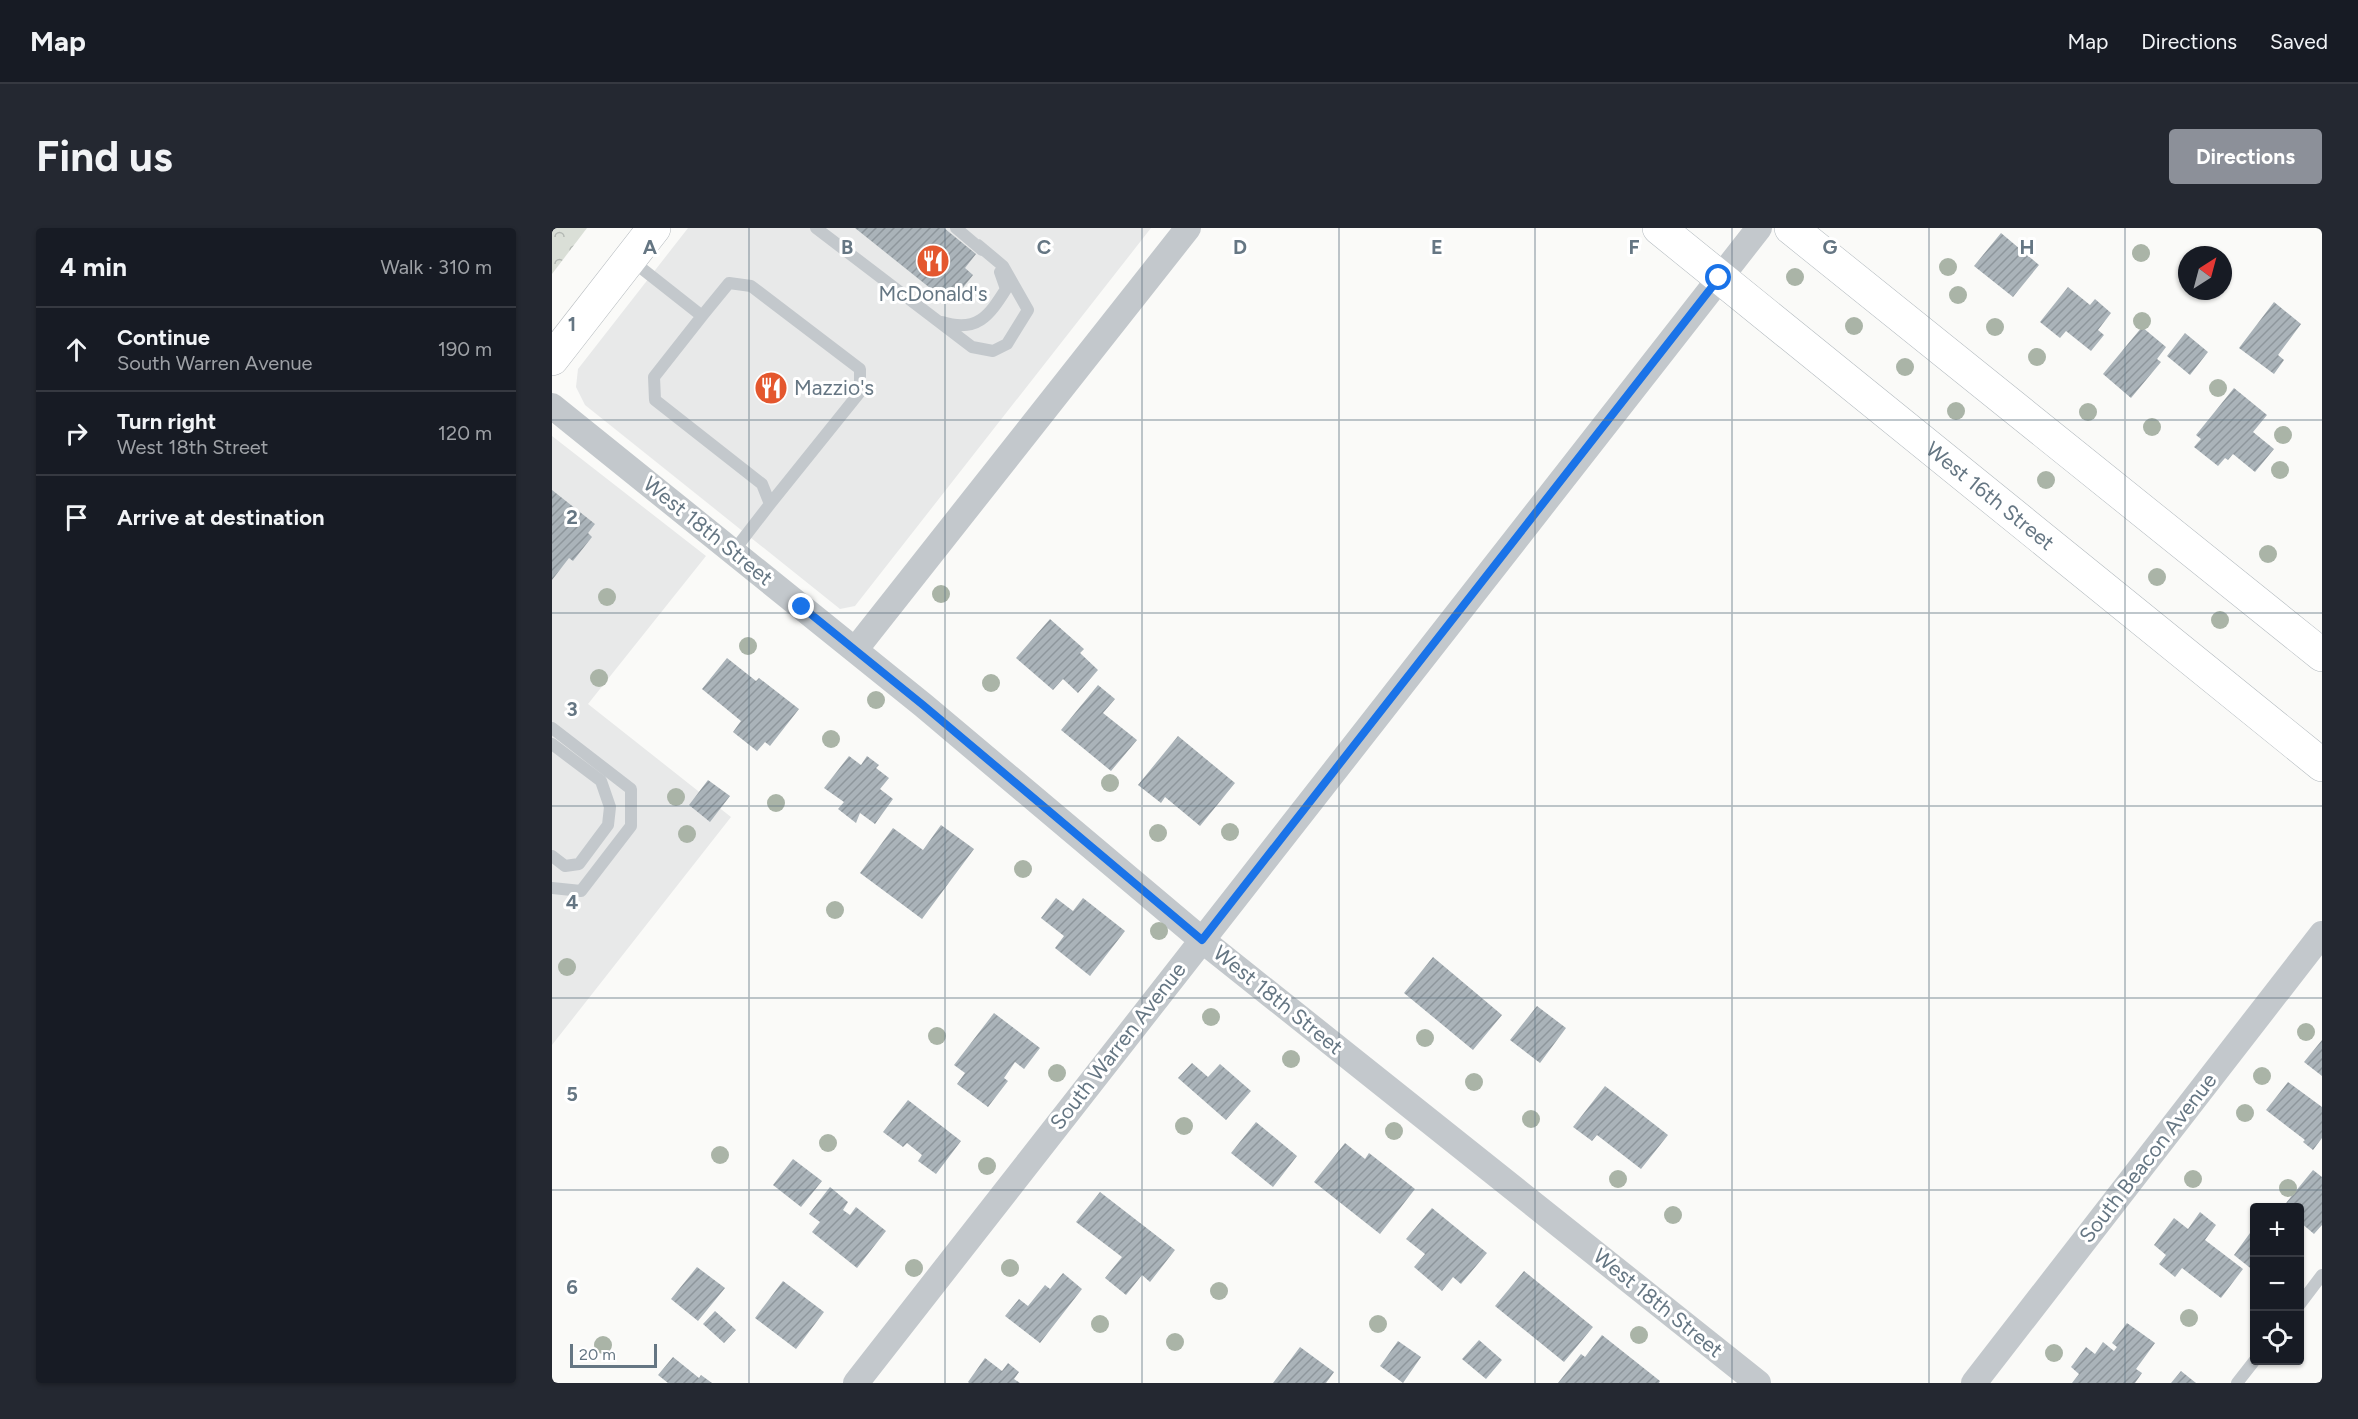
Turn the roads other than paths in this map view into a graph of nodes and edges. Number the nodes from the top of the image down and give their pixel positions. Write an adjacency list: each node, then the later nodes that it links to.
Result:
1 (654, 228): 9 (main road)
2 (816, 228): 12 (lane)
3 (957, 228): 8 (lane)
4 (1188, 228): 17 (street)
5 (1659, 228): 10 (main road, West 16th Street)
6 (1759, 228): 10 (street, South Warren Avenue)
7 (1791, 228): 18 (main road)
8 (978, 245): 12 (lane); 12 (lane)
9 (630, 259): 11 (lane); 13 (main road)
10 (1719, 278): 21 (main road, West 16th Street); 25 (street, South Warren Avenue)
11 (702, 316): 15 (lane); 15 (lane)
12 (938, 321)
13 (552, 360)
14 (552, 406): 16 (street, West 18th Street)
15 (770, 504): 16 (lane)
16 (733, 552): 17 (street, West 18th Street)
17 (855, 650): 25 (street, West 18th Street)
18 (2322, 655)
19 (552, 728): 23 (lane)
20 (552, 744): 22 (lane)
21 (2322, 765)
22 (552, 856)
23 (552, 888)
24 (2322, 934): 31 (street, South Beacon Avenue)
25 (1202, 940): 29 (street, South Warren Avenue); 30 (street, West 18th Street)
26 (2322, 1275): 27 (lane)
27 (2304, 1299)
28 (2251, 1365): 32 (lane)
29 (856, 1383)
30 (1758, 1383)
31 (1974, 1383)
32 (2237, 1383)

